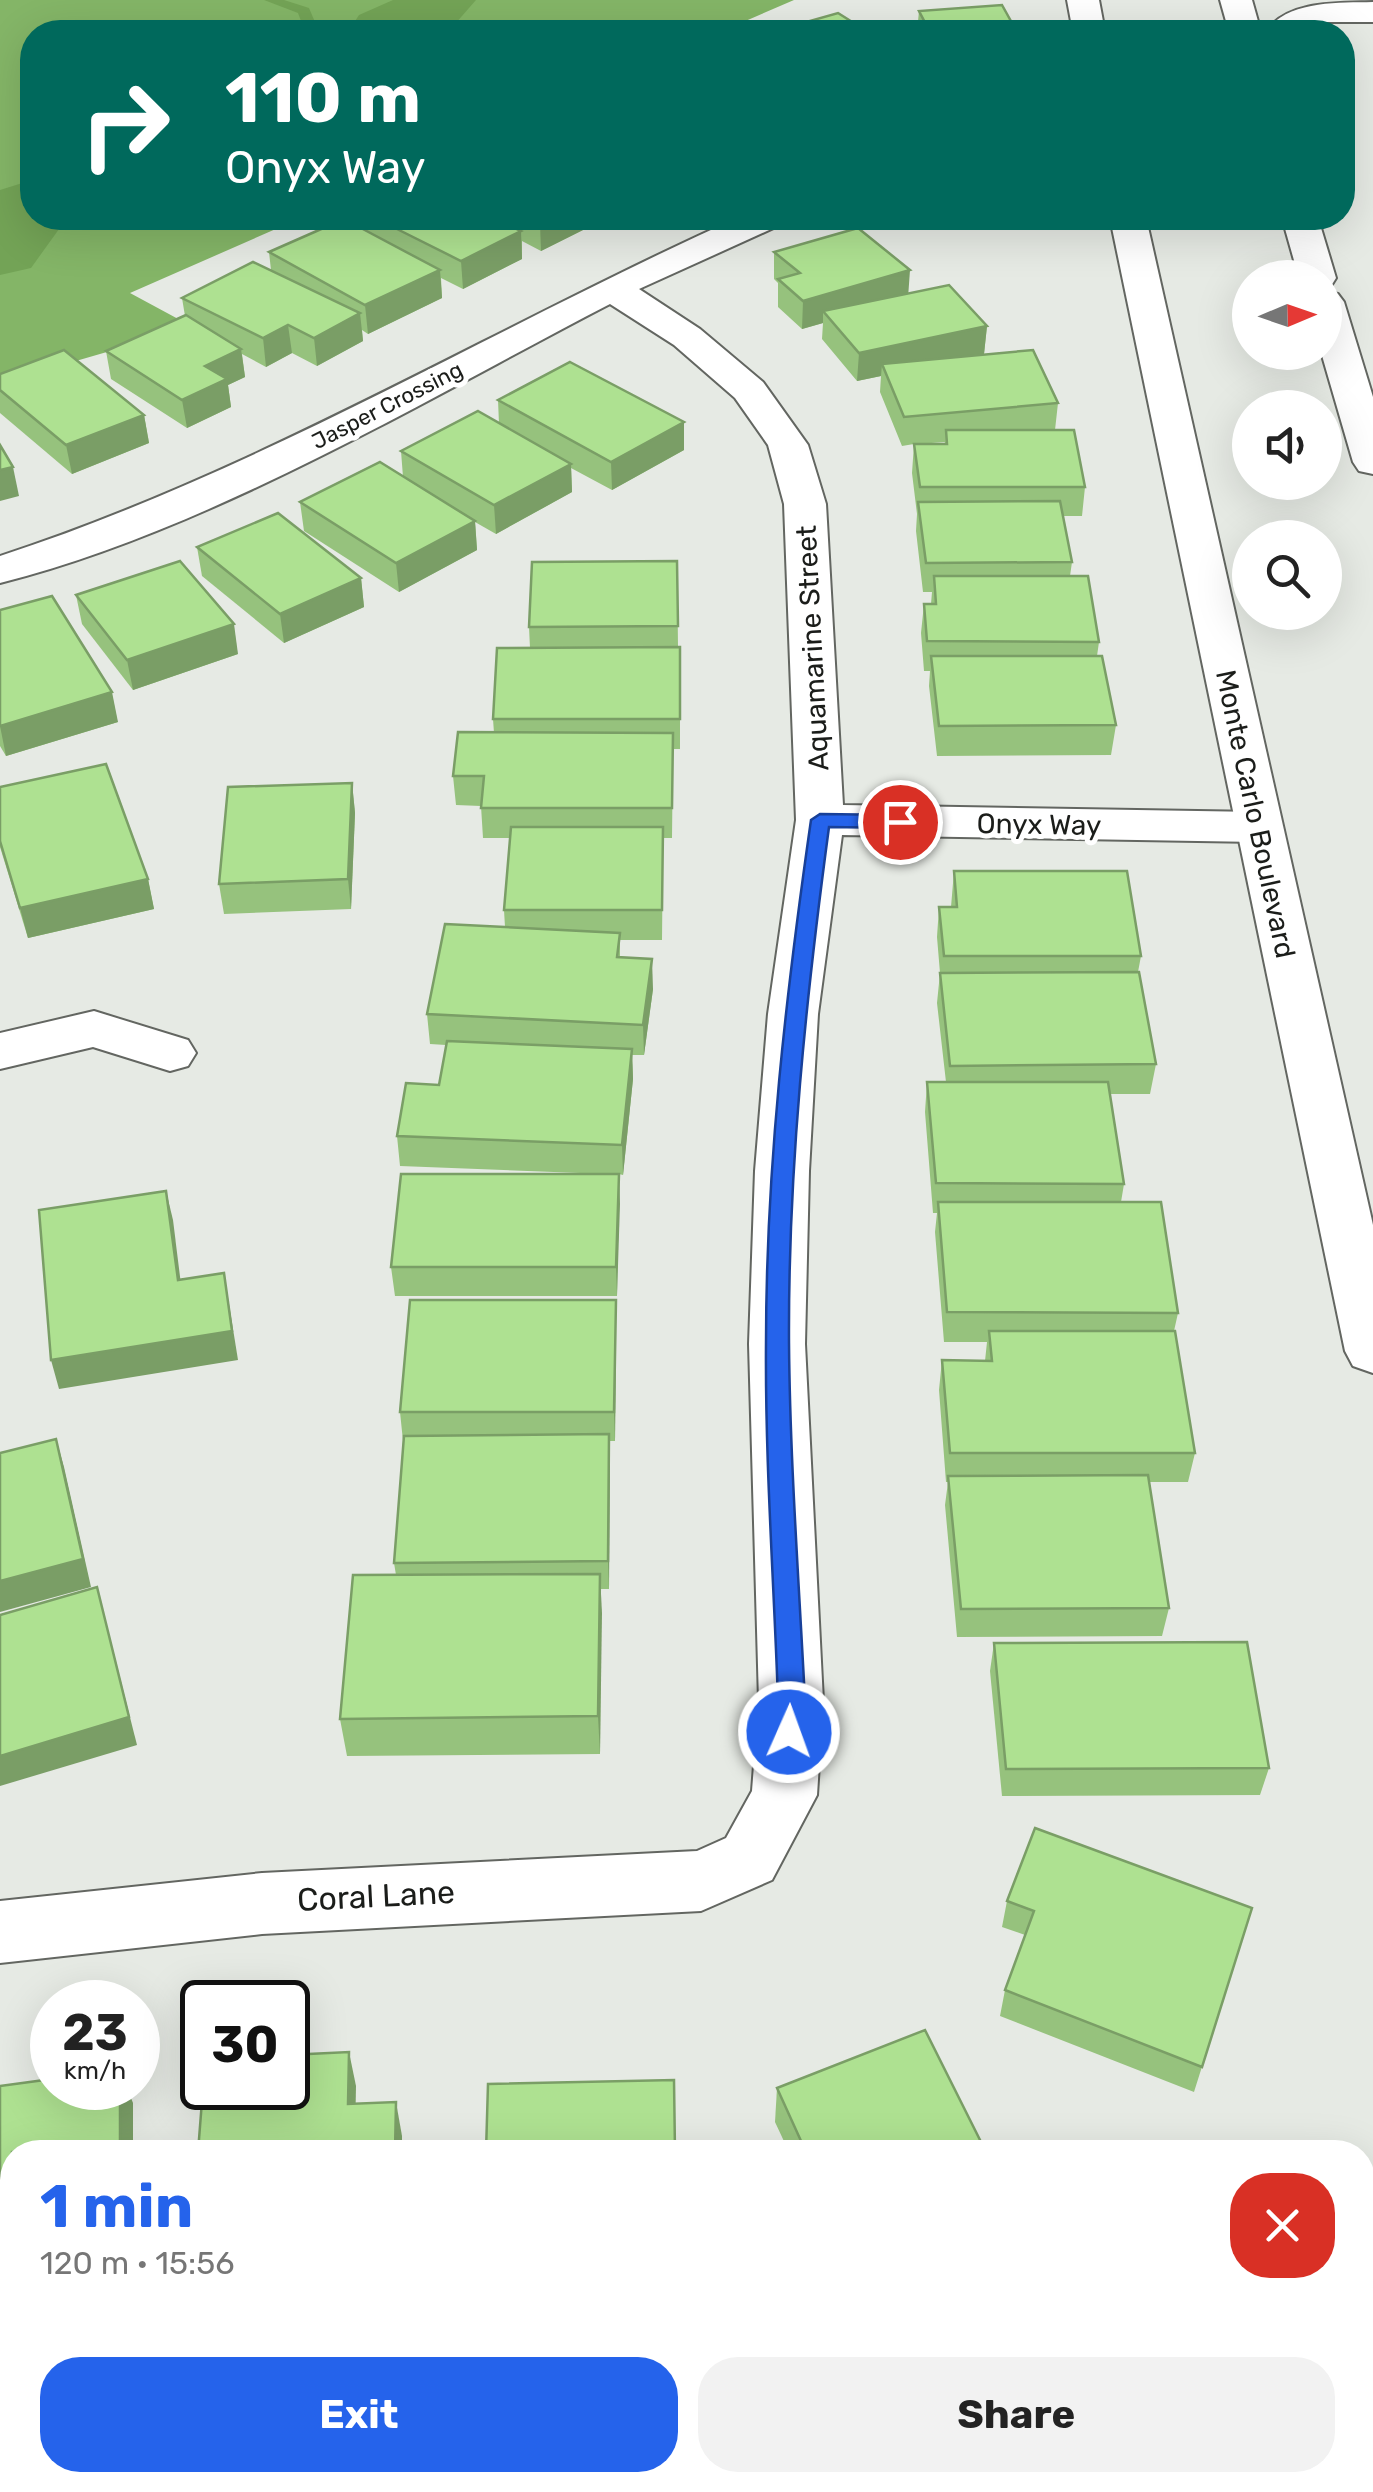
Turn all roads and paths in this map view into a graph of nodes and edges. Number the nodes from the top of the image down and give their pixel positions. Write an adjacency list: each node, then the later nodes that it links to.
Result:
1 (1373, 12): 2 (street)
2 (1303, 20)
3 (739, 230): 7 (street, Jasper Crossing)
4 (1131, 230): 12 (street, Monte Carlo Boulevard)
5 (1304, 230): 6 (street)
6 (1313, 260)
7 (612, 288): 10 (street, Jasper Crossing); 11 (street, Aquamarine Street)
8 (1342, 359): 9 (street)
9 (1373, 462)
10 (0, 570)
11 (820, 820): 12 (street, Onyx Way); 16 (street, Aquamarine Street)
12 (1258, 827): 15 (street, Monte Carlo Boulevard)
13 (0, 1051): 14 (street)
14 (170, 1053)
15 (1373, 1351)
16 (749, 1859): 17 (street, Coral Lane)
17 (0, 1932)

